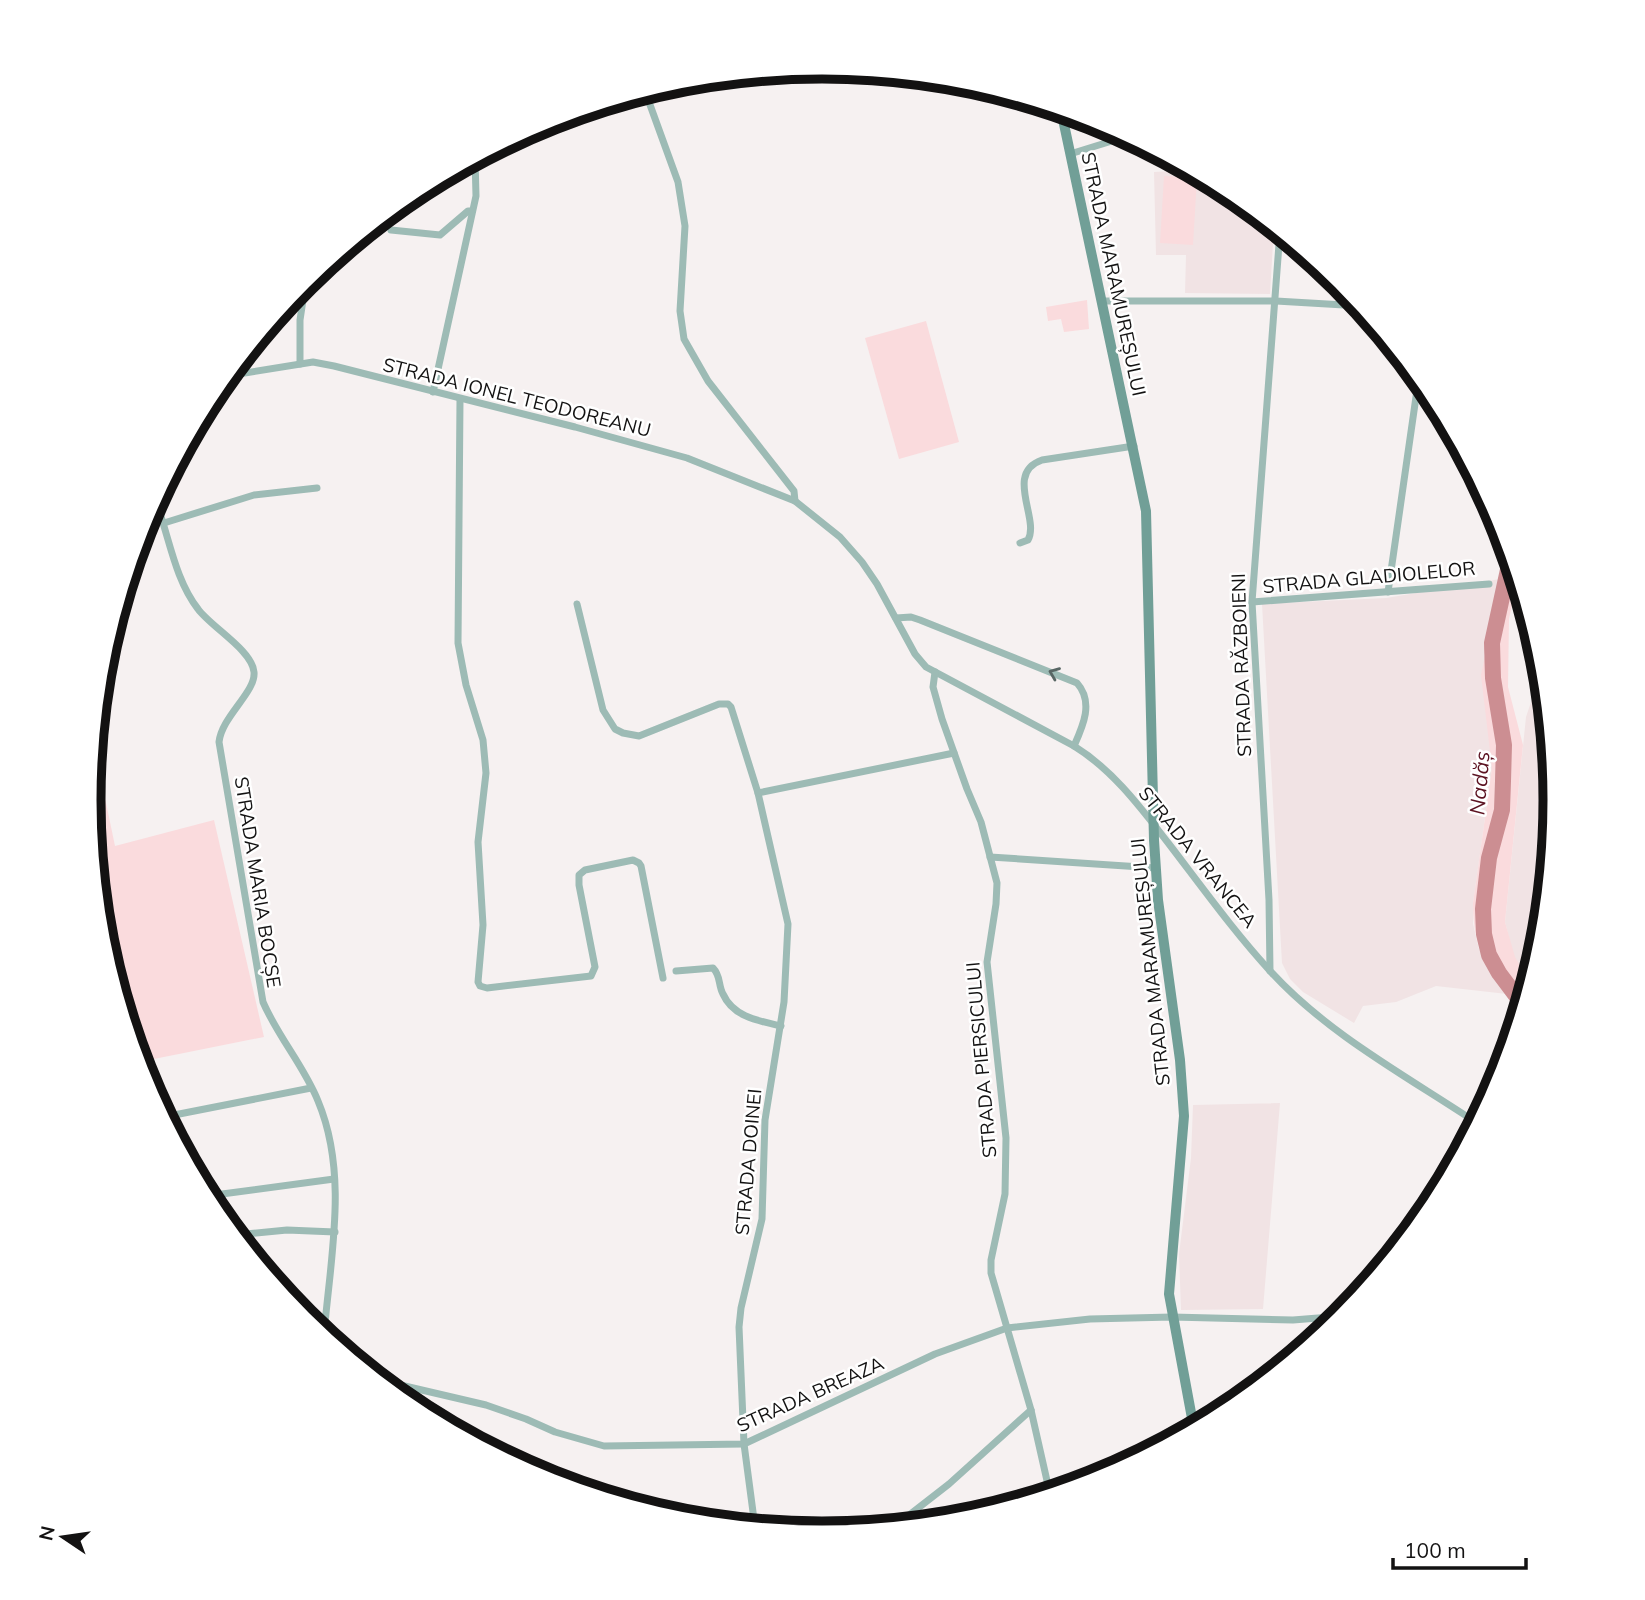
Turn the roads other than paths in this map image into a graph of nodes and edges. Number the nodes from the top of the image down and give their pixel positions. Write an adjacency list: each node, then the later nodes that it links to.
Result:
1 (648, 100): 20 (street)
2 (1063, 120): 4 (main road, STRADA MARAMUREȘULUI)
3 (1114, 141): 4 (street)
4 (1070, 154): 10 (main road, STRADA MARAMUREȘULUI)
5 (475, 168): 6 (street)
6 (472, 211): 7 (street); 15 (street)
7 (391, 230)
8 (1279, 242): 11 (street, STRADA RĂZBOIENI)
9 (303, 299): 13 (street)
10 (1101, 301): 11 (street); 18 (main road, STRADA MARAMUREȘULUI)
11 (1276, 301): 12 (street); 26 (street, STRADA RĂZBOIENI)
12 (1347, 305)
13 (300, 364): 14 (street, STRADA IONEL TEODOREANU); 15 (street, STRADA IONEL TEODOREANU)
14 (241, 374)
15 (433, 392): 17 (street, STRADA IONEL TEODOREANU)
16 (1417, 392): 25 (street)
17 (460, 399): 20 (street, STRADA IONEL TEODOREANU); 40 (street)
18 (1134, 446): 23 (street); 33 (main road, STRADA MARAMUREȘULUI)
19 (317, 488): 22 (street)
20 (795, 501): 28 (street, STRADA VRANCEA)
21 (161, 514): 22 (street, STRADA MARIA BOCȘE)
22 (164, 523): 42 (street, STRADA MARIA BOCȘE)
23 (1020, 543)
24 (1489, 584): 25 (street, STRADA GLADIOLELOR)
25 (1388, 592): 26 (street, STRADA GLADIOLELOR)
26 (1252, 602): 39 (street, STRADA RĂZBOIENI)
27 (577, 604): 32 (street, STRADA DOINEI)
28 (896, 618): 29 (street, STRADA VRANCEA); 30 (street, one-way to 28)
29 (935, 672): 30 (street, STRADA VRANCEA); 31 (street, STRADA PIERSICULUI)
30 (1074, 746): 34 (street, STRADA VRANCEA)
31 (954, 753): 32 (street); 36 (street, STRADA PIERSICULUI)
32 (758, 793): 41 (street, STRADA DOINEI)
33 (1153, 810): 34 (main road, STRADA MARAMUREȘULUI); 35 (street, STRADA VRANCEA)
34 (1153, 823): 35 (main road, STRADA MARAMUREȘULUI)
35 (1158, 838): 37 (main road, STRADA MARAMUREȘULUI); 39 (street, STRADA VRANCEA)
36 (990, 857): 37 (street); 52 (street, STRADA PIERSICULUI)
37 (1156, 868): 49 (main road, STRADA MARAMUREȘULUI)
38 (676, 971): 41 (street)
39 (1270, 972): 44 (street, STRADA VRANCEA)
40 (663, 978)
41 (781, 1026): 56 (street, STRADA DOINEI)
42 (311, 1088): 43 (street); 45 (street, STRADA MARIA BOCȘE)
43 (174, 1115)
44 (1469, 1118)
45 (334, 1180): 46 (street); 47 (street, STRADA MARIA BOCȘE)
46 (219, 1194)
47 (335, 1232): 48 (street); 51 (street, STRADA MARIA BOCȘE)
48 (246, 1234)
49 (1172, 1317): 50 (street, STRADA BREAZA); 52 (street, STRADA BREAZA); 55 (main road, STRADA MARAMUREȘULUI)
50 (1325, 1317)
51 (325, 1322)
52 (1007, 1328): 54 (street, STRADA PIERSICULUI); 56 (street, STRADA BREAZA)
53 (401, 1385): 56 (street, STRADA BREAZA)
54 (1031, 1410): 57 (street, STRADA PIERSICULUI); 58 (street)
55 (1192, 1419)
56 (744, 1444): 59 (street, STRADA DOINEI)
57 (1048, 1485)
58 (908, 1516)
59 (754, 1518)

